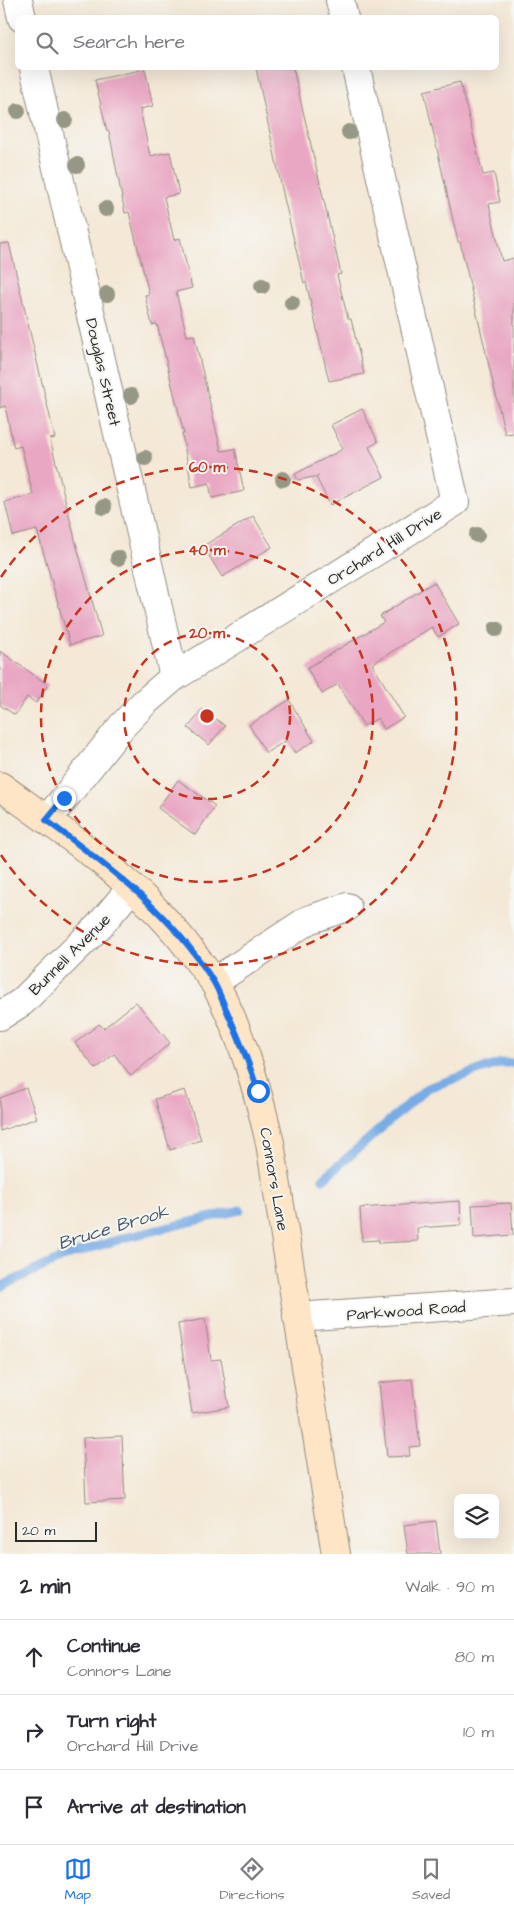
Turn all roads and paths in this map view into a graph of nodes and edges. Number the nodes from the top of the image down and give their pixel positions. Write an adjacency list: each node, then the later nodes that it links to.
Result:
1 (18, 0): 3 (street)
2 (340, 0): 4 (street)
3 (21, 15)
4 (343, 15)
5 (34, 70): 7 (street, Douglas Street)
6 (356, 70): 7 (street, Orchard Hill Drive)
7 (174, 677): 9 (street, Orchard Hill Drive)
8 (0, 786): 9 (street, Connors Lane)
9 (46, 820): 10 (street, Connors Lane)
10 (132, 887): 12 (street, Connors Lane); 13 (street, Bunnell Avenue)
11 (347, 907): 12 (street)
12 (214, 982): 15 (street, Connors Lane)
13 (0, 1016)
14 (514, 1302): 15 (street, Parkwood Road)
15 (297, 1317): 16 (street, Connors Lane)
16 (336, 1554)

